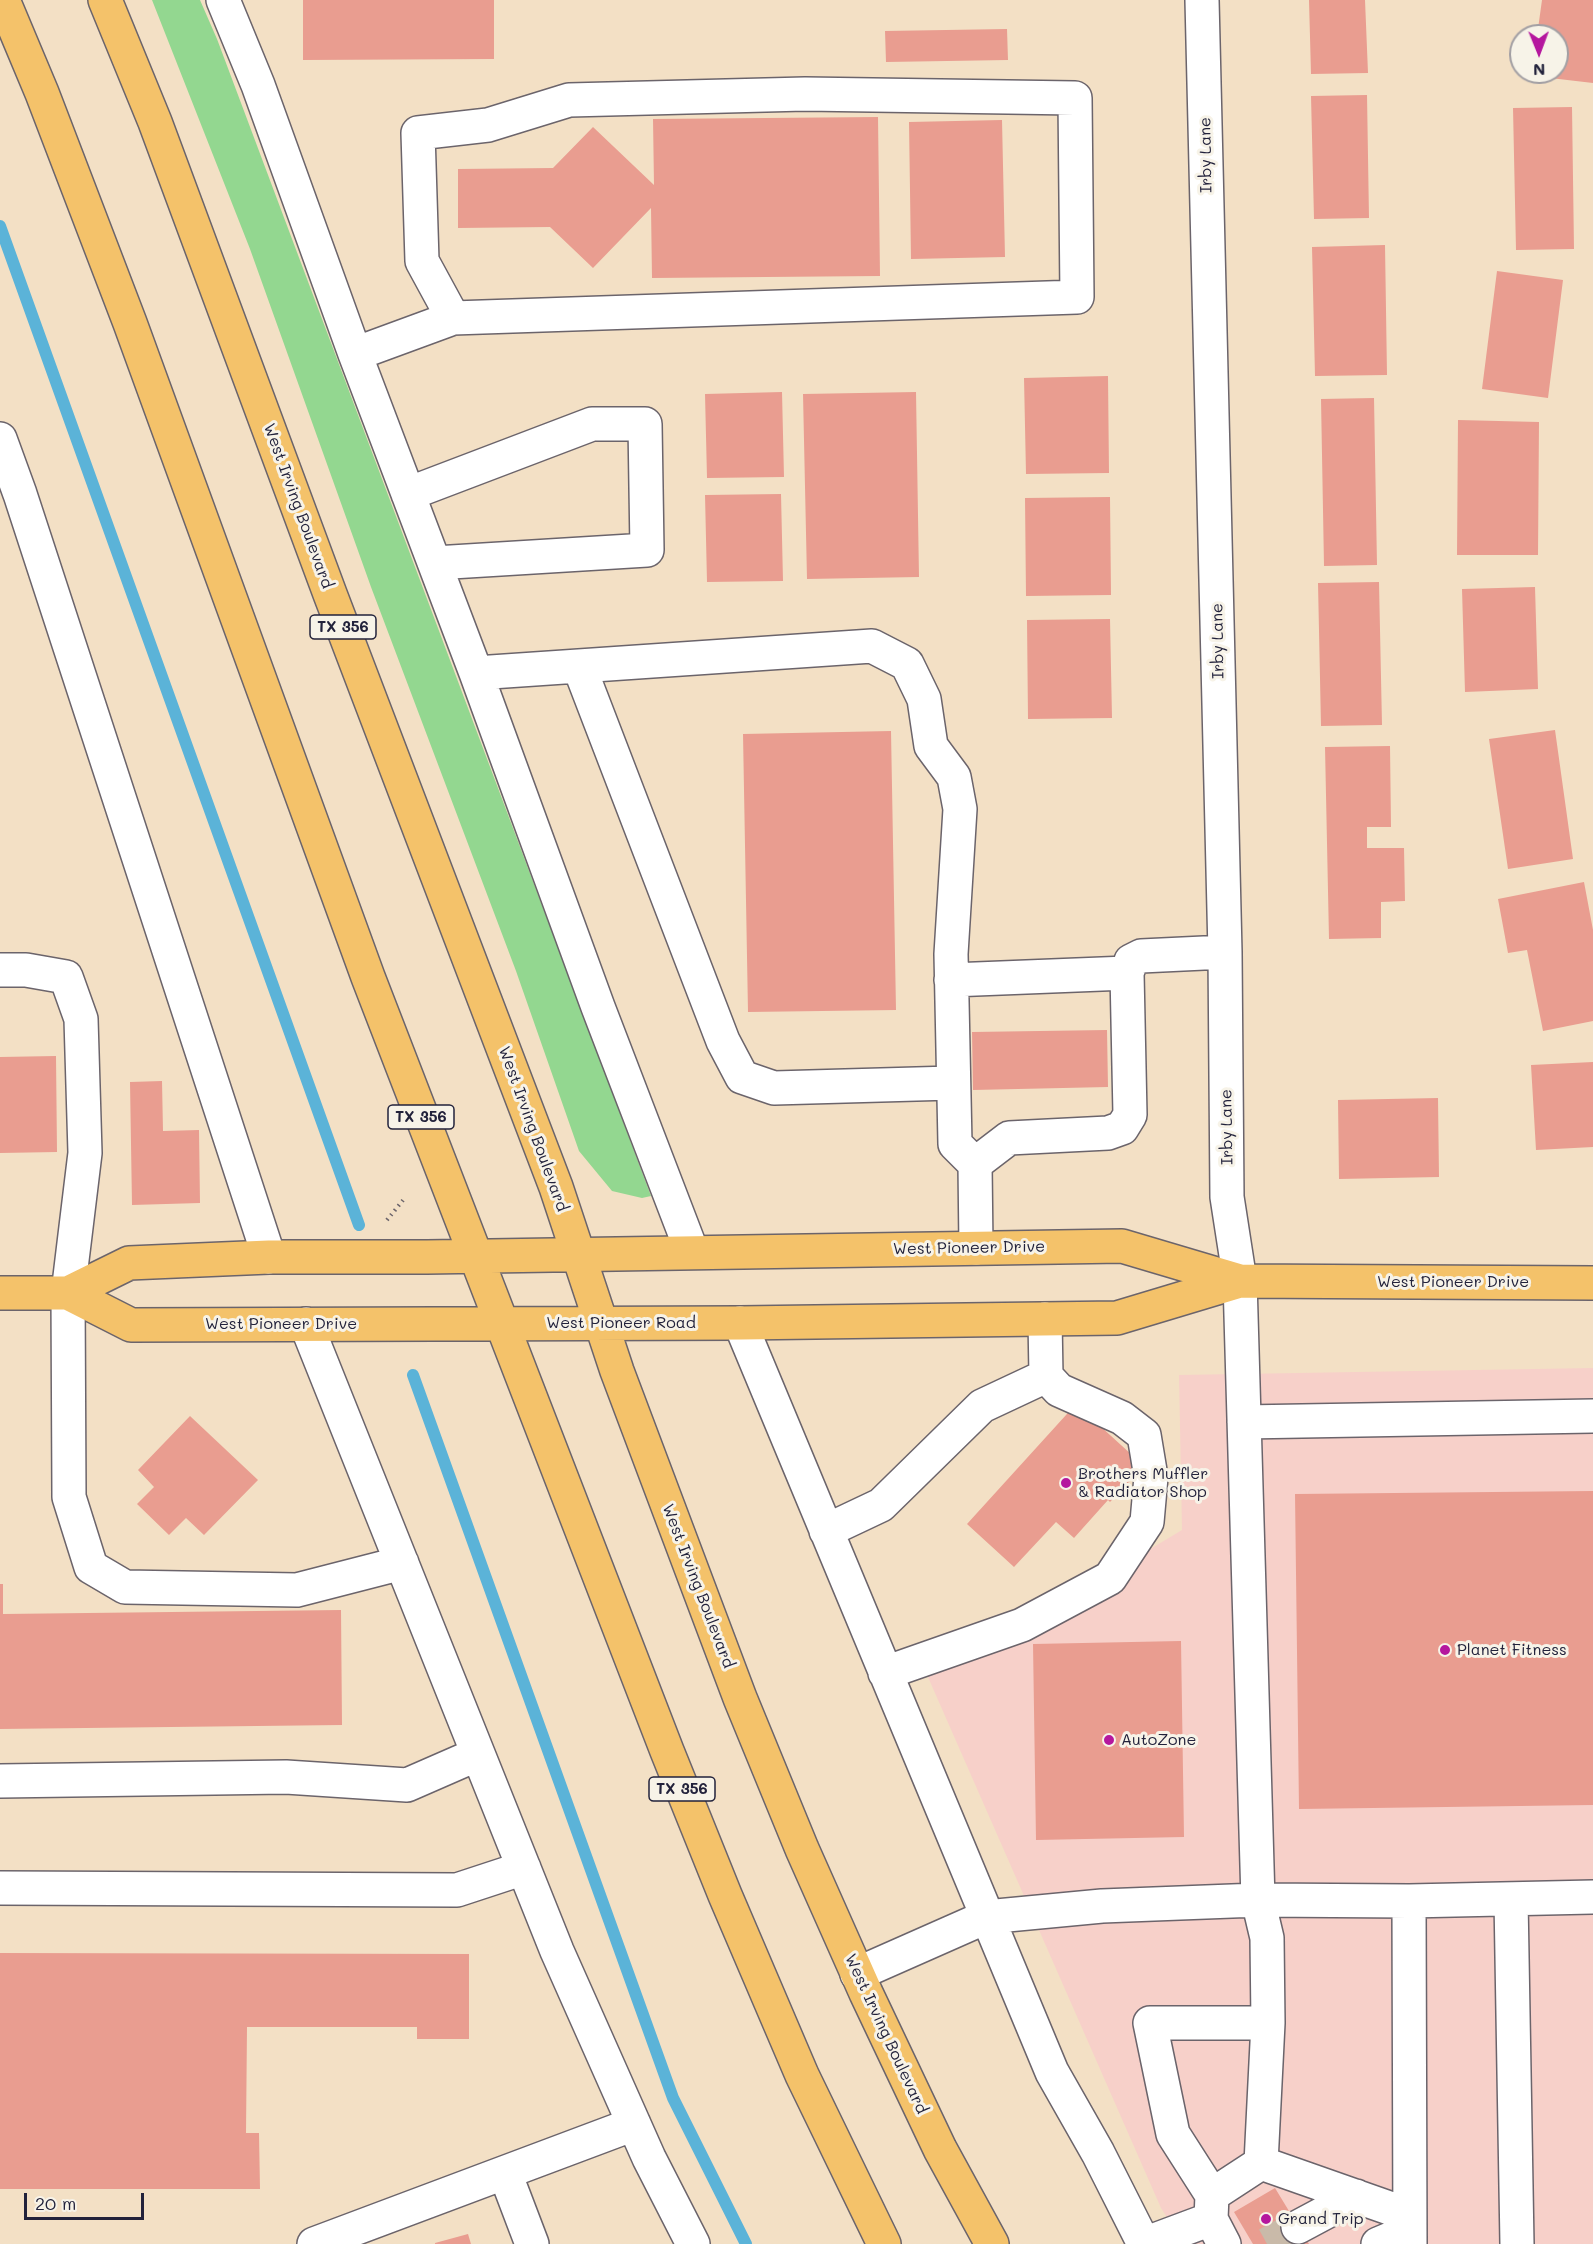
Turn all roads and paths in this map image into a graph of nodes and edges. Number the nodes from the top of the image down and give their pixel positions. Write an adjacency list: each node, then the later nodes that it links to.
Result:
1 (3, 0): 21 (main road, TX 356)
2 (105, 0): 20 (main road, West Irving Boulevard / TX 356)
3 (224, 0): 6 (street)
4 (1202, 0): 12 (street, Irby Lane)
5 (453, 318): 5 (street); 6 (street)
6 (355, 354): 8 (street)
7 (1, 444): 22 (street)
8 (408, 494): 9 (street); 9 (street)
9 (435, 563): 11 (street)
10 (579, 666): 11 (street); 15 (street); 16 (street)
11 (476, 674): 19 (street)
12 (1225, 952): 14 (street); 23 (street, Irby Lane)
13 (0, 970): 26 (street)
14 (1126, 973): 15 (street); 17 (street)
15 (951, 980): 16 (street)
16 (952, 1083): 17 (street)
17 (975, 1164): 18 (street)
18 (976, 1248): 19 (main road, West Pioneer Drive); 23 (main road, West Pioneer Drive)
19 (692, 1252): 20 (main road)
20 (578, 1254): 21 (main road); 28 (main road, West Irving Boulevard / TX 356)
21 (475, 1256): 22 (main road, West Pioneer Drive); 31 (main road, TX 356)
22 (269, 1257): 26 (main road, West Pioneer Drive)
23 (1240, 1281): 24 (main road, West Pioneer Drive); 27 (main road, West Pioneer Drive); 34 (street, Irby Lane)
24 (1593, 1283)
25 (0, 1293): 26 (main road, West Pioneer Drive)
26 (68, 1293): 30 (main road, West Pioneer Drive); 36 (street)
27 (1045, 1319): 29 (main road, West Pioneer Drive); 32 (street)
28 (601, 1323): 29 (main road, West Pioneer Road); 31 (main road, West Pioneer Road); 47 (main road, West Irving Boulevard / TX 356)
29 (740, 1323): 35 (street)
30 (306, 1324): 31 (main road, West Pioneer Drive); 36 (street)
31 (502, 1324): 59 (main road, TX 356)
32 (1046, 1376): 35 (street); 37 (street)
33 (1593, 1416): 34 (street)
34 (1244, 1422): 44 (street, Irby Lane)
35 (826, 1531): 37 (street)
36 (402, 1563): 38 (street)
37 (885, 1672): 46 (street)
38 (478, 1754): 39 (street); 40 (street)
39 (0, 1781)
40 (524, 1868): 41 (street); 49 (street)
41 (0, 1888)
42 (1593, 1897): 43 (street)
43 (1510, 1899): 45 (street); 63 (street)
44 (1258, 1900): 45 (street); 46 (street); 48 (street, Irby Lane)
45 (1409, 1900): 55 (street)
46 (986, 1917): 47 (street); 61 (street)
47 (857, 1974): 60 (main road, West Irving Boulevard / TX 356)
48 (1268, 2023): 50 (street, Irby Lane); 53 (street)
49 (634, 2124): 51 (street); 58 (street)
50 (1261, 2163): 52 (street); 53 (street)
51 (506, 2173): 56 (street); 57 (street)
52 (1356, 2196): 54 (street); 55 (street)
53 (1216, 2219): 61 (street)
54 (1298, 2226)
55 (1410, 2230): 62 (street)
56 (314, 2244)
57 (532, 2244)
58 (693, 2244)
59 (884, 2244)
60 (992, 2244)
61 (1144, 2244)
62 (1378, 2244)
63 (1517, 2244)

